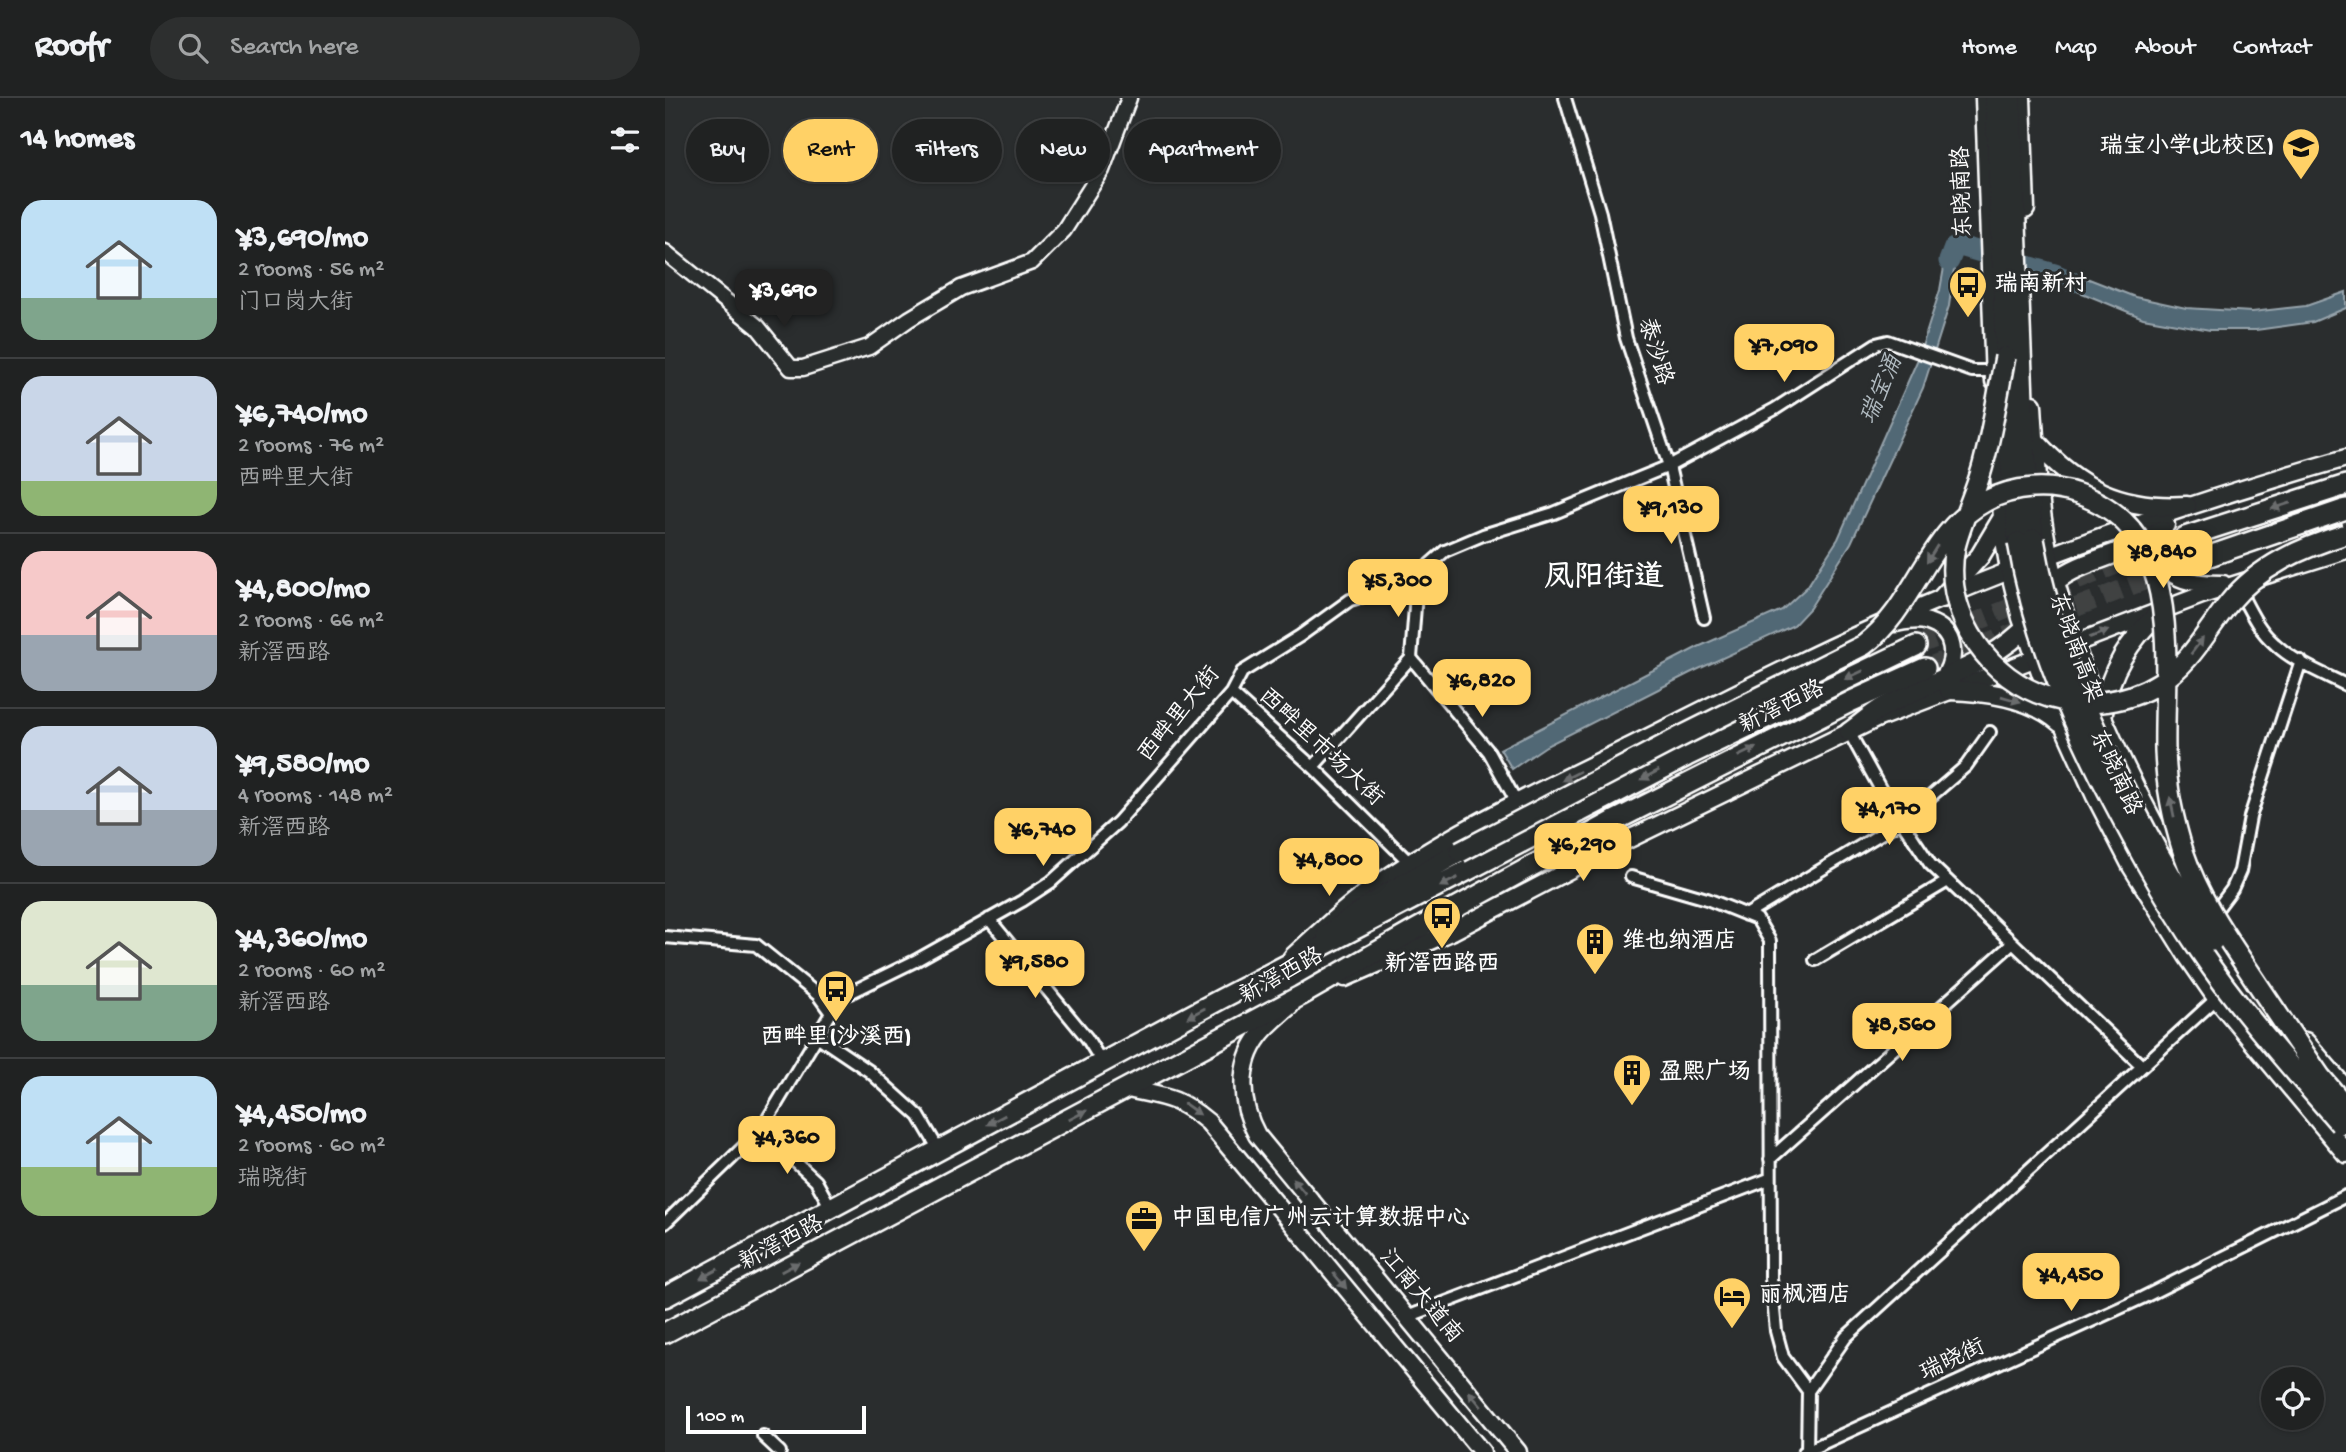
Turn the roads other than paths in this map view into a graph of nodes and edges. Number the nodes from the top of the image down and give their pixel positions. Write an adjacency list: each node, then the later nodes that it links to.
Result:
1 (1129, 98): 7 (street)
2 (1565, 98): 11 (street, 泰沙路)
3 (1985, 98): 8 (main road, 东晓南路)
4 (1996, 98): 8 (highway, 东晓南高架)
5 (2011, 98): 63 (highway, 东晓南高架, bridge)
6 (2021, 98): 9 (main road, 东晓南路)
7 (665, 252)
8 (2000, 364): 11 (street); 15 (main road, 东晓南路); 17 (highway, one-way to 17, bridge); 68 (highway, 东晓南高架, bridge)
9 (2035, 441): 13 (main road); 20 (main road, 东晓南路)
10 (2346, 458): 13 (main road)
11 (1669, 466): 23 (street); 28 (street, 泰沙路)
12 (2346, 485): 18 (highway, one-way to 18)
13 (2186, 506): 16 (main road); 20 (main road)
14 (2346, 509): 21 (highway)
15 (2003, 519): 22 (main road, 东晓南路); 26 (main road)
16 (2161, 530): 24 (main road); 25 (main road)
17 (2346, 534)
18 (2185, 537)
19 (2346, 550): 25 (main road)
20 (2048, 556): 22 (main road); 24 (main road, 东晓南路); 30 (main road)
21 (2192, 562)
22 (2010, 570): 26 (main road); 30 (main road, 东晓南路)
23 (1417, 581): 34 (street); 39 (street, 西畔里大街)
24 (2055, 582): 31 (main road, 东晓南路); 33 (main road)
25 (2236, 584): 27 (main road); 35 (street)
26 (1942, 598): 29 (main road)
27 (2159, 611): 31 (main road, one-way to 27); 40 (main road)
28 (1704, 618)
29 (1879, 626): 37 (main road); 45 (main road, one-way to 45)
30 (2025, 629): 33 (main road, 东晓南路); 37 (main road)
31 (2074, 644): 33 (main road); 40 (main road, 东晓南路)
32 (1916, 646): 56 (highway, 新滘西路, one-way to 56)
33 (2035, 657): 37 (main road); 41 (main road, 东晓南路)
34 (1411, 658): 44 (street); 45 (street)
35 (2301, 661): 38 (street); 52 (street)
36 (1924, 668): 57 (highway, 新滘西路, one-way to 36)
37 (1946, 685): 41 (main road, one-way to 41); 42 (main road)
38 (2346, 685)
39 (1231, 693): 44 (street, 西畔里市场大街); 51 (street, 西畔里大街)
40 (2103, 716): 41 (main road); 52 (main road, 东晓南路)
41 (2066, 728): 58 (main road, 东晓南路)
42 (1849, 732): 46 (street); 57 (main road)
43 (1990, 732): 46 (street)
44 (1313, 767): 47 (street, 西畔里市场大街)
45 (1517, 803): 47 (main road)
46 (1902, 821): 49 (street); 50 (street)
47 (1410, 863): 56 (main road)
48 (1631, 877): 50 (street)
49 (1948, 881): 54 (street); 55 (street)
50 (1746, 915): 71 (street)
51 (989, 919): 59 (street, 西畔里大街); 61 (street)
52 (2210, 919): 65 (main road, 东晓南路)
53 (665, 937): 59 (street)
54 (2013, 943): 62 (street); 71 (street)
55 (1815, 960)
56 (1278, 970): 61 (highway, 新滘西路, one-way to 61); 63 (highway, one-way to 56, bridge)
57 (1300, 996): 64 (highway, 新滘西路); 77 (main road, 江南大道南, one-way to 57)
58 (2217, 998): 62 (street); 70 (main road, 东晓南路)
59 (828, 1009): 60 (street)
60 (817, 1037): 67 (street); 69 (street)
61 (1103, 1064): 69 (highway, 新滘西路, one-way to 69)
62 (2142, 1066): 79 (street)
63 (2322, 1079): 66 (highway, 东晓南高架, bridge)
64 (1128, 1089): 78 (highway, 新滘西路, one-way to 64); 82 (main road, one-way to 82)
65 (2346, 1090)
66 (2346, 1107)
67 (761, 1130): 74 (street); 75 (street)
68 (2346, 1132)
69 (939, 1150): 74 (highway, 新滘西路)
70 (2346, 1153)
71 (1770, 1159): 72 (street)
72 (1769, 1179): 77 (street); 79 (street)
73 (2346, 1196): 84 (street, 瑞晓街)
74 (831, 1208): 76 (highway, 新滘西路, one-way to 76)
75 (665, 1223)
76 (665, 1297)
77 (1407, 1317): 83 (main road, 江南大道南, one-way to 77)
78 (665, 1333)
79 (1808, 1391): 84 (street)
80 (763, 1436): 81 (street)
81 (780, 1452)
82 (1482, 1452)
83 (1518, 1452)
84 (1806, 1452)

